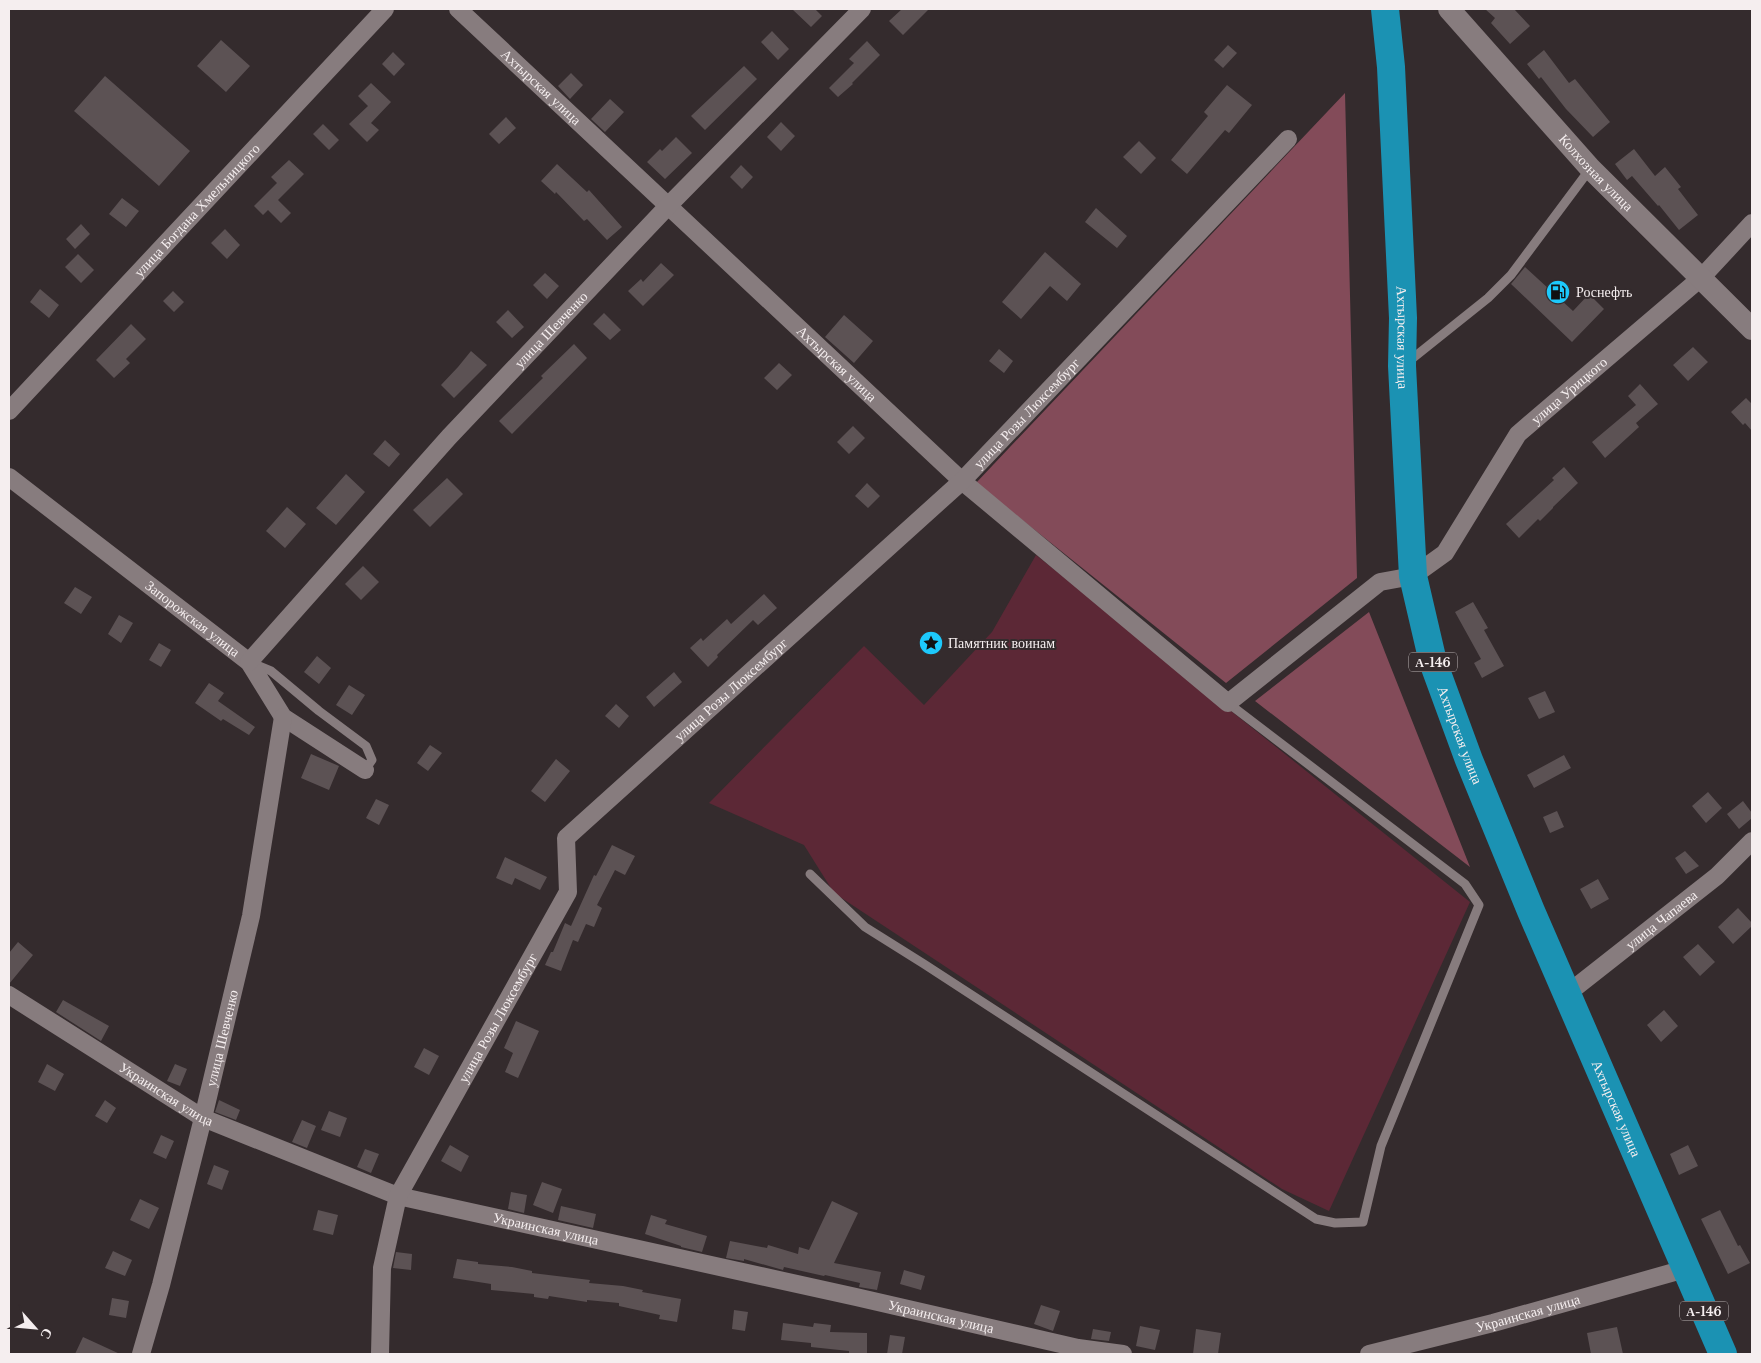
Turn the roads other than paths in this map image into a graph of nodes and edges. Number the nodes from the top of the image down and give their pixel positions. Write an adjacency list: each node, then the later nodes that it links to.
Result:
1 (385, 9): 13 (street, улица Богдана Хмельницкого)
2 (458, 9): 8 (street, Ахтырская улица)
3 (862, 9): 8 (street, улица Шевченко)
4 (1385, 9): 12 (highway, Ахтырская улица / А-146)
5 (1448, 9): 7 (street, Колхозная улица)
6 (1288, 139): 15 (street, улица Розы Люксембург)
7 (1590, 168): 10 (street, Колхозная улица); 12 (lane)
8 (669, 205): 15 (street, Ахтырская улица); 17 (street, улица Шевченко)
9 (1752, 223): 10 (street, улица Урицкого)
10 (1702, 277): 11 (street, Колхозная улица); 16 (street, улица Урицкого)
11 (1752, 329)
12 (1402, 366): 16 (highway, Ахтырская улица / А-146)
13 (9, 411)
14 (9, 477): 17 (street, Запорожская улица)
15 (962, 481): 18 (street, Ахтырская улица); 26 (street, улица Розы Люксембург)
16 (1412, 576): 18 (street); 23 (highway, Ахтырская улица / А-146)
17 (249, 662): 19 (street, Запорожская улица); 20 (lane)
18 (1228, 703): 22 (lane)
19 (283, 716): 20 (street, Запорожская улица); 25 (street, улица Шевченко)
20 (365, 770)
21 (1752, 841): 23 (street, улица Чапаева)
22 (810, 874)
23 (1567, 994): 27 (highway, Ахтырская улица / А-146)
24 (9, 995): 25 (street, Украинская улица)
25 (203, 1118): 26 (street, Украинская улица); 28 (street, улица Шевченко)
26 (398, 1196): 29 (street, улица Розы Люксембург); 30 (street, Украинская улица)
27 (1685, 1269): 31 (street, Украинская улица); 32 (highway, Ахтырская улица / А-146)
28 (141, 1354)
29 (380, 1354)
30 (1123, 1354)
31 (1369, 1354)
32 (1723, 1354)

